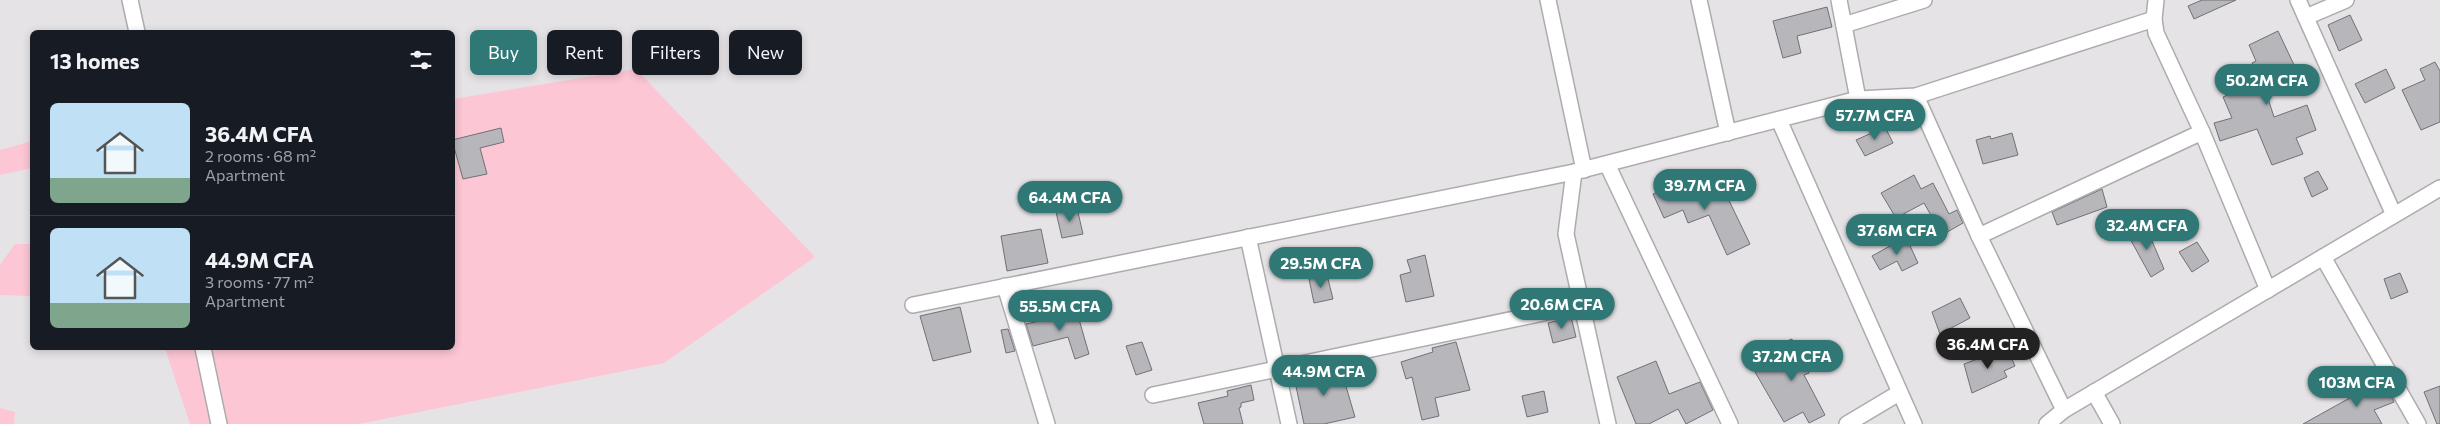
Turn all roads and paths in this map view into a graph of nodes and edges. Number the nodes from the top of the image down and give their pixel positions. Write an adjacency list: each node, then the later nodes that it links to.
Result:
1 (130, 0): 12 (street)
2 (1548, 0): 19 (street)
3 (1699, 0): 17 (street)
4 (1839, 0): 11 (street)
5 (1924, 0): 11 (street)
6 (2156, 0): 10 (street)
7 (2298, 0): 9 (street)
8 (2346, 0): 9 (street)
9 (2306, 17): 21 (street)
10 (2154, 19): 13 (street); 16 (street)
11 (1844, 25): 14 (street)
12 (137, 30)
13 (1916, 96): 14 (street); 22 (street)
14 (1858, 99): 15 (street)
15 (1779, 120): 17 (street); 32 (street)
16 (2202, 132): 22 (street); 26 (street)
17 (1728, 133): 18 (street)
18 (1607, 164): 19 (street); 39 (street)
19 (1579, 171): 23 (street); 28 (street)
20 (2440, 188): 21 (street)
21 (2394, 215): 24 (street)
22 (1979, 236): 34 (street)
23 (1248, 238): 25 (street); 30 (street)
24 (2323, 257): 26 (street); 44 (street)
25 (1005, 286): 27 (street); 36 (street)
26 (2268, 290): 31 (street)
27 (913, 305)
28 (1581, 305): 30 (street); 38 (street)
29 (203, 350): 35 (street)
30 (1277, 369): 33 (street); 37 (street)
31 (2094, 392): 34 (street); 43 (street)
32 (1900, 393): 40 (street); 41 (street)
33 (1153, 395)
34 (2064, 410): 42 (street)
35 (219, 424)
36 (1047, 424)
37 (1289, 424)
38 (1608, 424)
39 (1730, 424)
40 (1848, 424)
41 (1914, 424)
42 (2047, 424)
43 (2112, 424)
44 (2418, 424)

